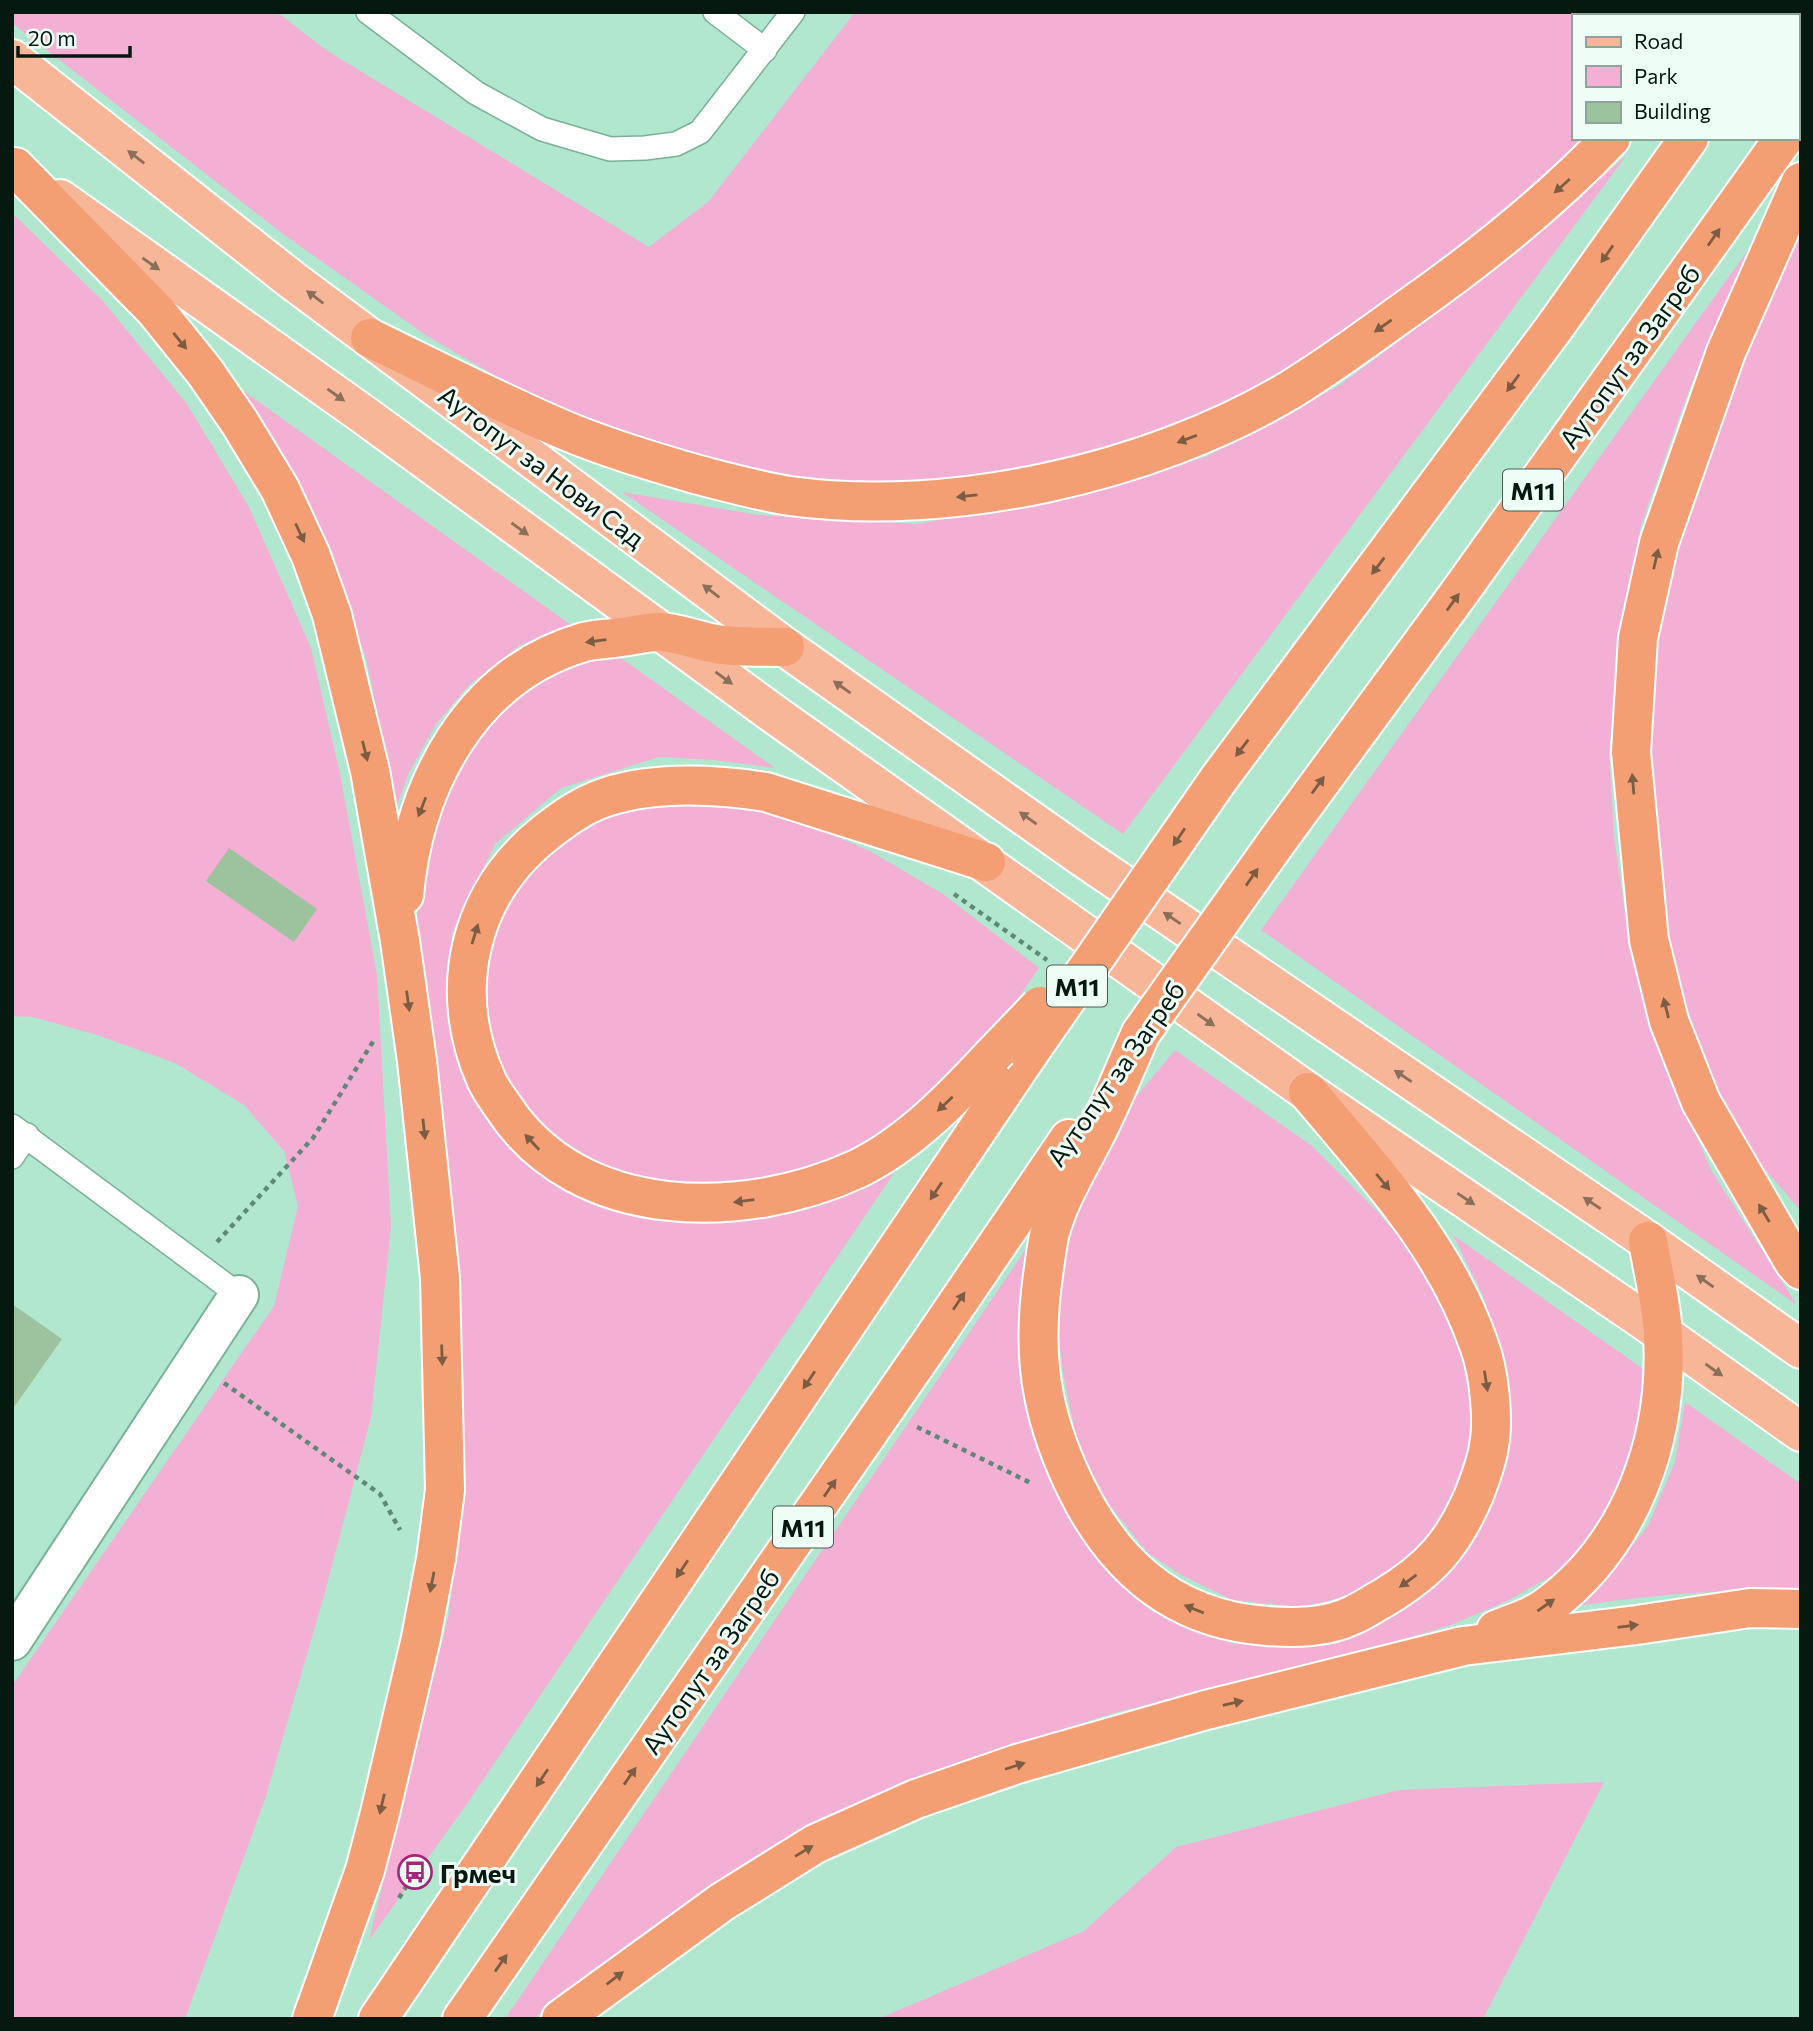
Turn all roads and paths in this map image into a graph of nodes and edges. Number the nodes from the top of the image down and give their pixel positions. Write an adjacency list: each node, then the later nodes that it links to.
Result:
1 (368, 12): 4 (lane)
2 (715, 12): 4 (lane)
3 (793, 12): 4 (lane)
4 (765, 50)
5 (12, 59): 11 (main road, Аутопут за Нови Сад, one-way to 5)
6 (1609, 140): 11 (highway, one-way to 11)
7 (1688, 140): 17 (highway, one-way to 17, bridge)
8 (1783, 140): 16 (highway, Аутопут за Загреб / M11, one-way to 8, bridge)
9 (14, 166): 12 (main road, one-way to 12); 15 (highway, one-way to 15)
10 (1801, 182): 22 (highway, one-way to 10)
11 (370, 338): 13 (main road, Аутопут за Нови Сад, one-way to 11)
12 (660, 632): 13 (highway); 14 (main road, one-way to 14); 15 (highway, one-way to 15)
13 (785, 647): 21 (main road, Аутопут за Нови Сад, one-way to 13)
14 (986, 862): 17 (highway, one-way to 14); 18 (main road, one-way to 18)
15 (400, 941): 34 (highway, one-way to 34)
16 (1141, 1033): 18 (highway, one-way to 16); 36 (highway, Аутопут за Загреб / M11, one-way to 16)
17 (1011, 1054): 35 (highway, one-way to 35)
18 (1308, 1092): 24 (main road, one-way to 24)
19 (20, 1131): 20 (lane); 23 (lane)
20 (12, 1157)
21 (1648, 1241): 24 (highway); 25 (main road, Аутопут за Нови Сад, one-way to 21)
22 (1801, 1270)
23 (239, 1295): 26 (street)
24 (1663, 1335): 27 (main road, one-way to 27); 31 (highway, one-way to 24)
25 (1801, 1349)
26 (195, 1362): 28 (path); 30 (street)
27 (1801, 1432)
28 (405, 1539)
29 (1801, 1609): 31 (highway, one-way to 29)
30 (12, 1641)
31 (1463, 1646): 37 (highway, one-way to 31)
32 (415, 1872): 33 (path)
33 (395, 1904)
34 (312, 2019)
35 (378, 2019)
36 (462, 2019)
37 (561, 2019)

